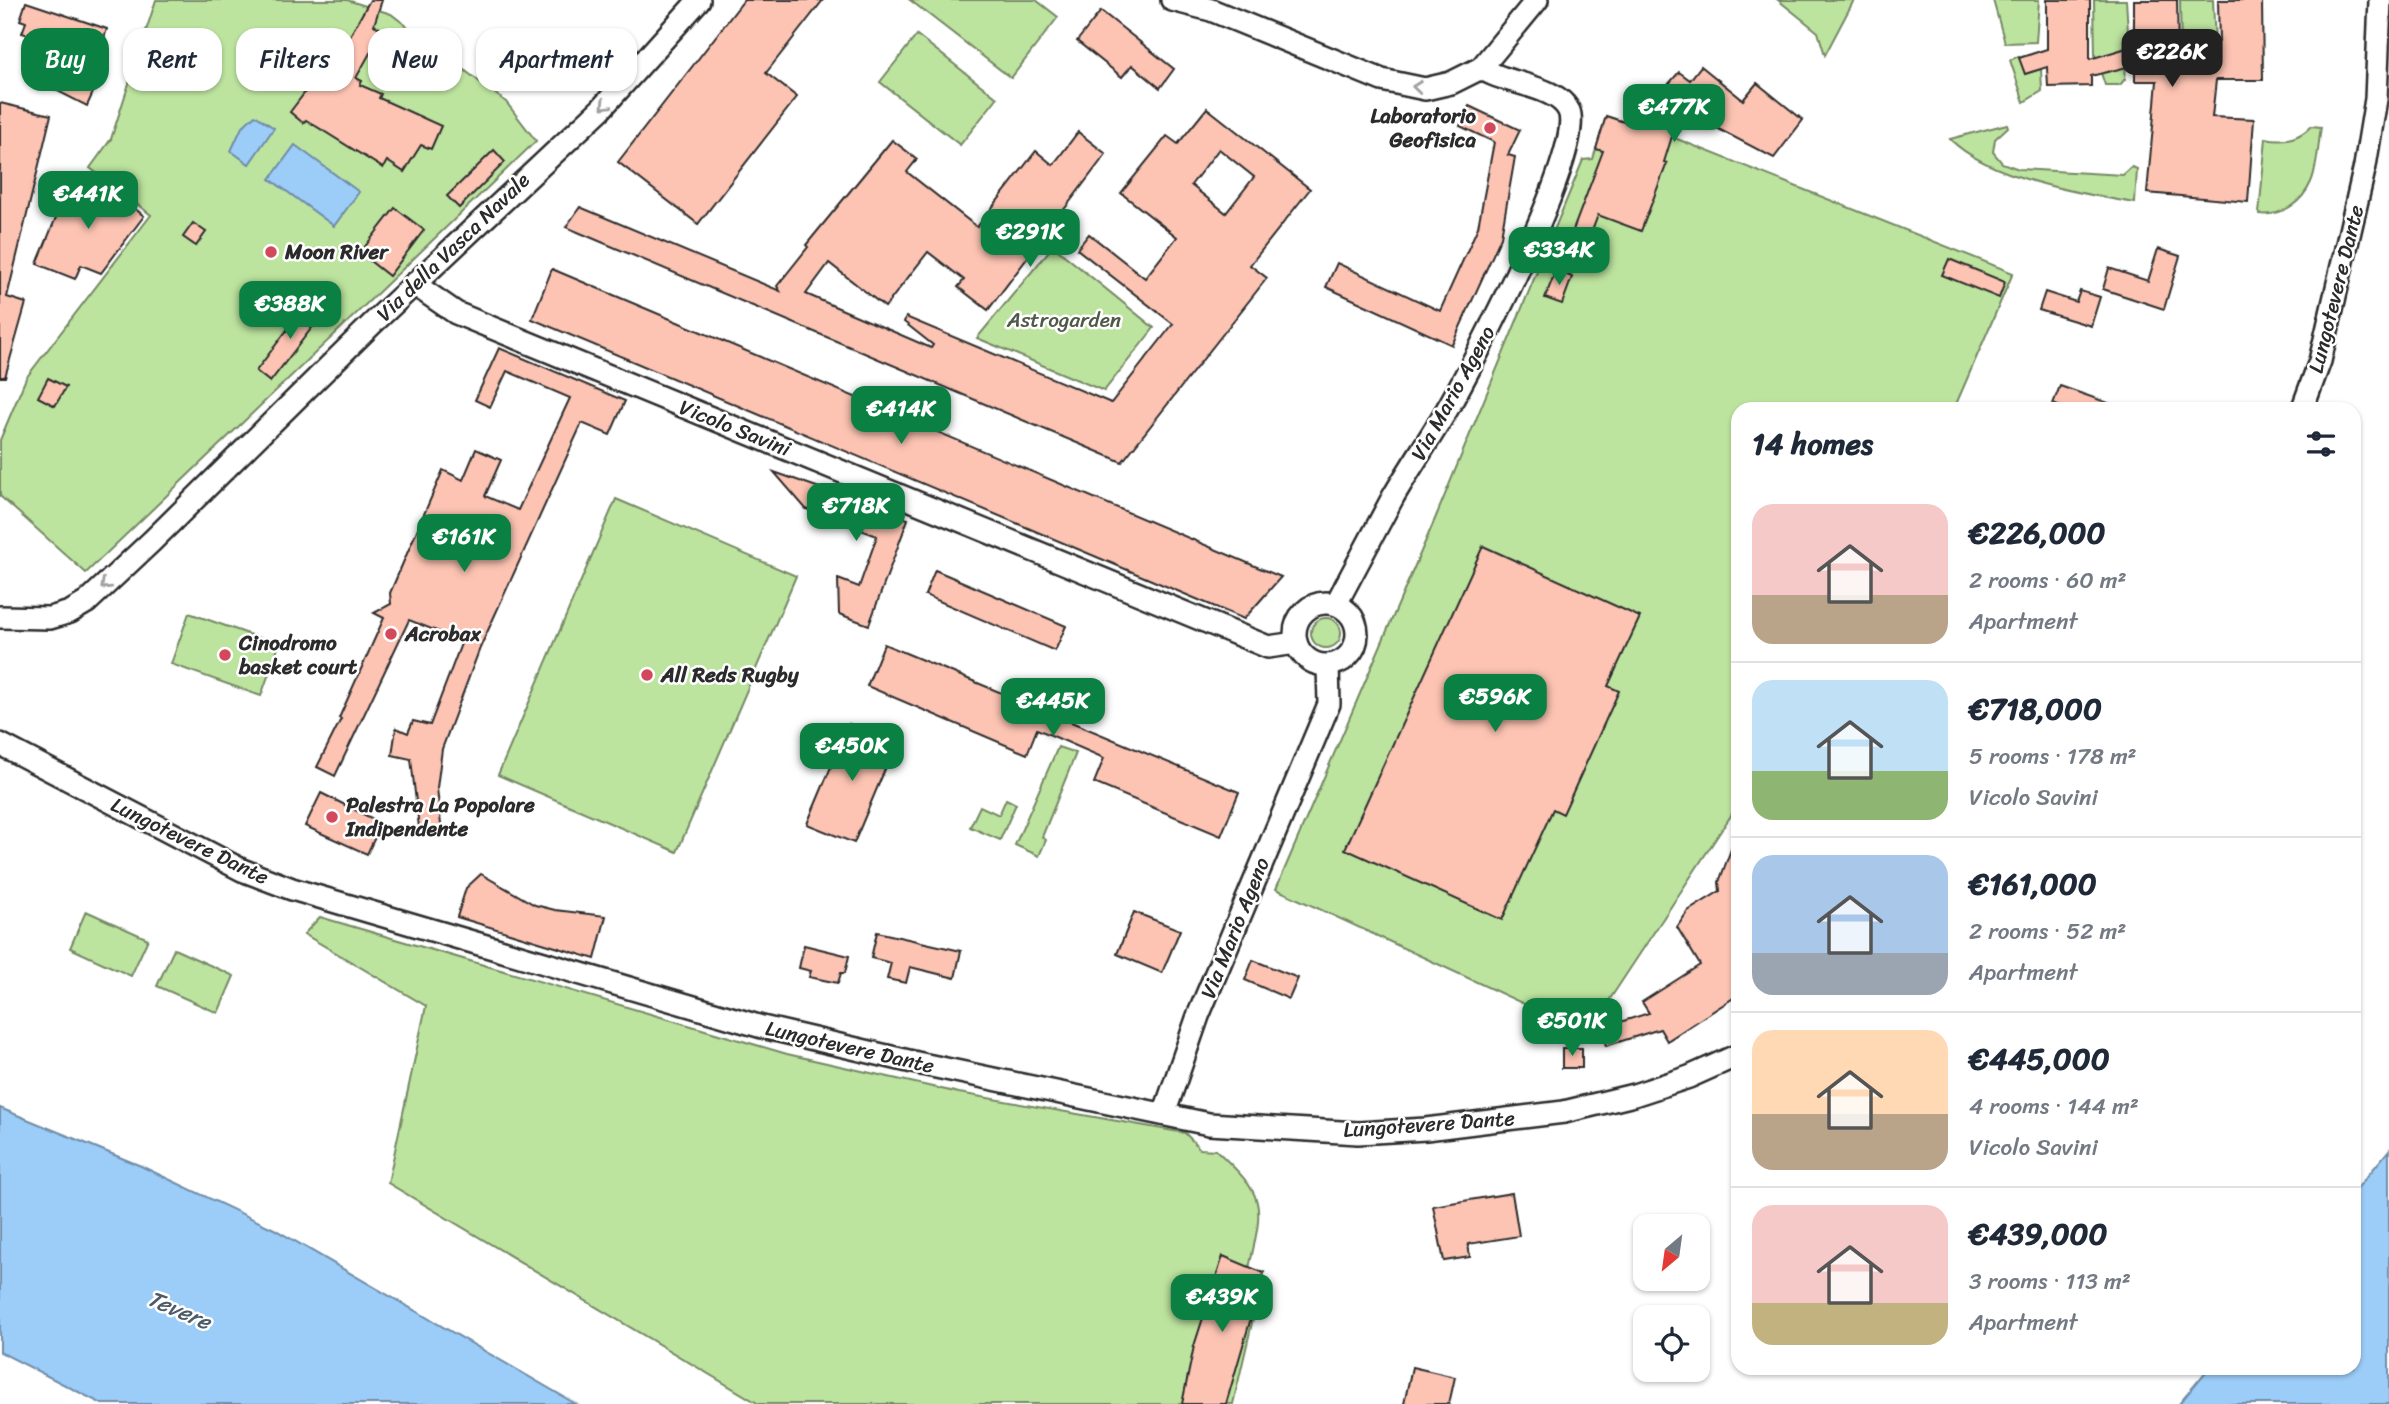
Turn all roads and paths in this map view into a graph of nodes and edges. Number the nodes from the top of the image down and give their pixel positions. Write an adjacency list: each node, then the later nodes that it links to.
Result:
1 (699, 0): 6 (street, Via della Vasca Navale, one-way to 6)
2 (1172, 0): 5 (street, one-way to 2)
3 (1537, 0): 5 (street)
4 (2380, 0): 7 (street, Lungotevere Dante)
5 (1481, 68): 8 (street, Via Mario Ageno)
6 (414, 284): 9 (street, Via della Vasca Navale, one-way to 9); 10 (street, Vicolo Savini)
7 (2305, 402)
8 (1336, 604): 10 (street); 11 (street)
9 (0, 617)
10 (1296, 643): 11 (street)
11 (1328, 665): 14 (street, Via Mario Ageno)
12 (0, 744): 14 (street, Lungotevere Dante)
13 (1731, 1058): 14 (street, Lungotevere Dante)
14 (1164, 1114)

